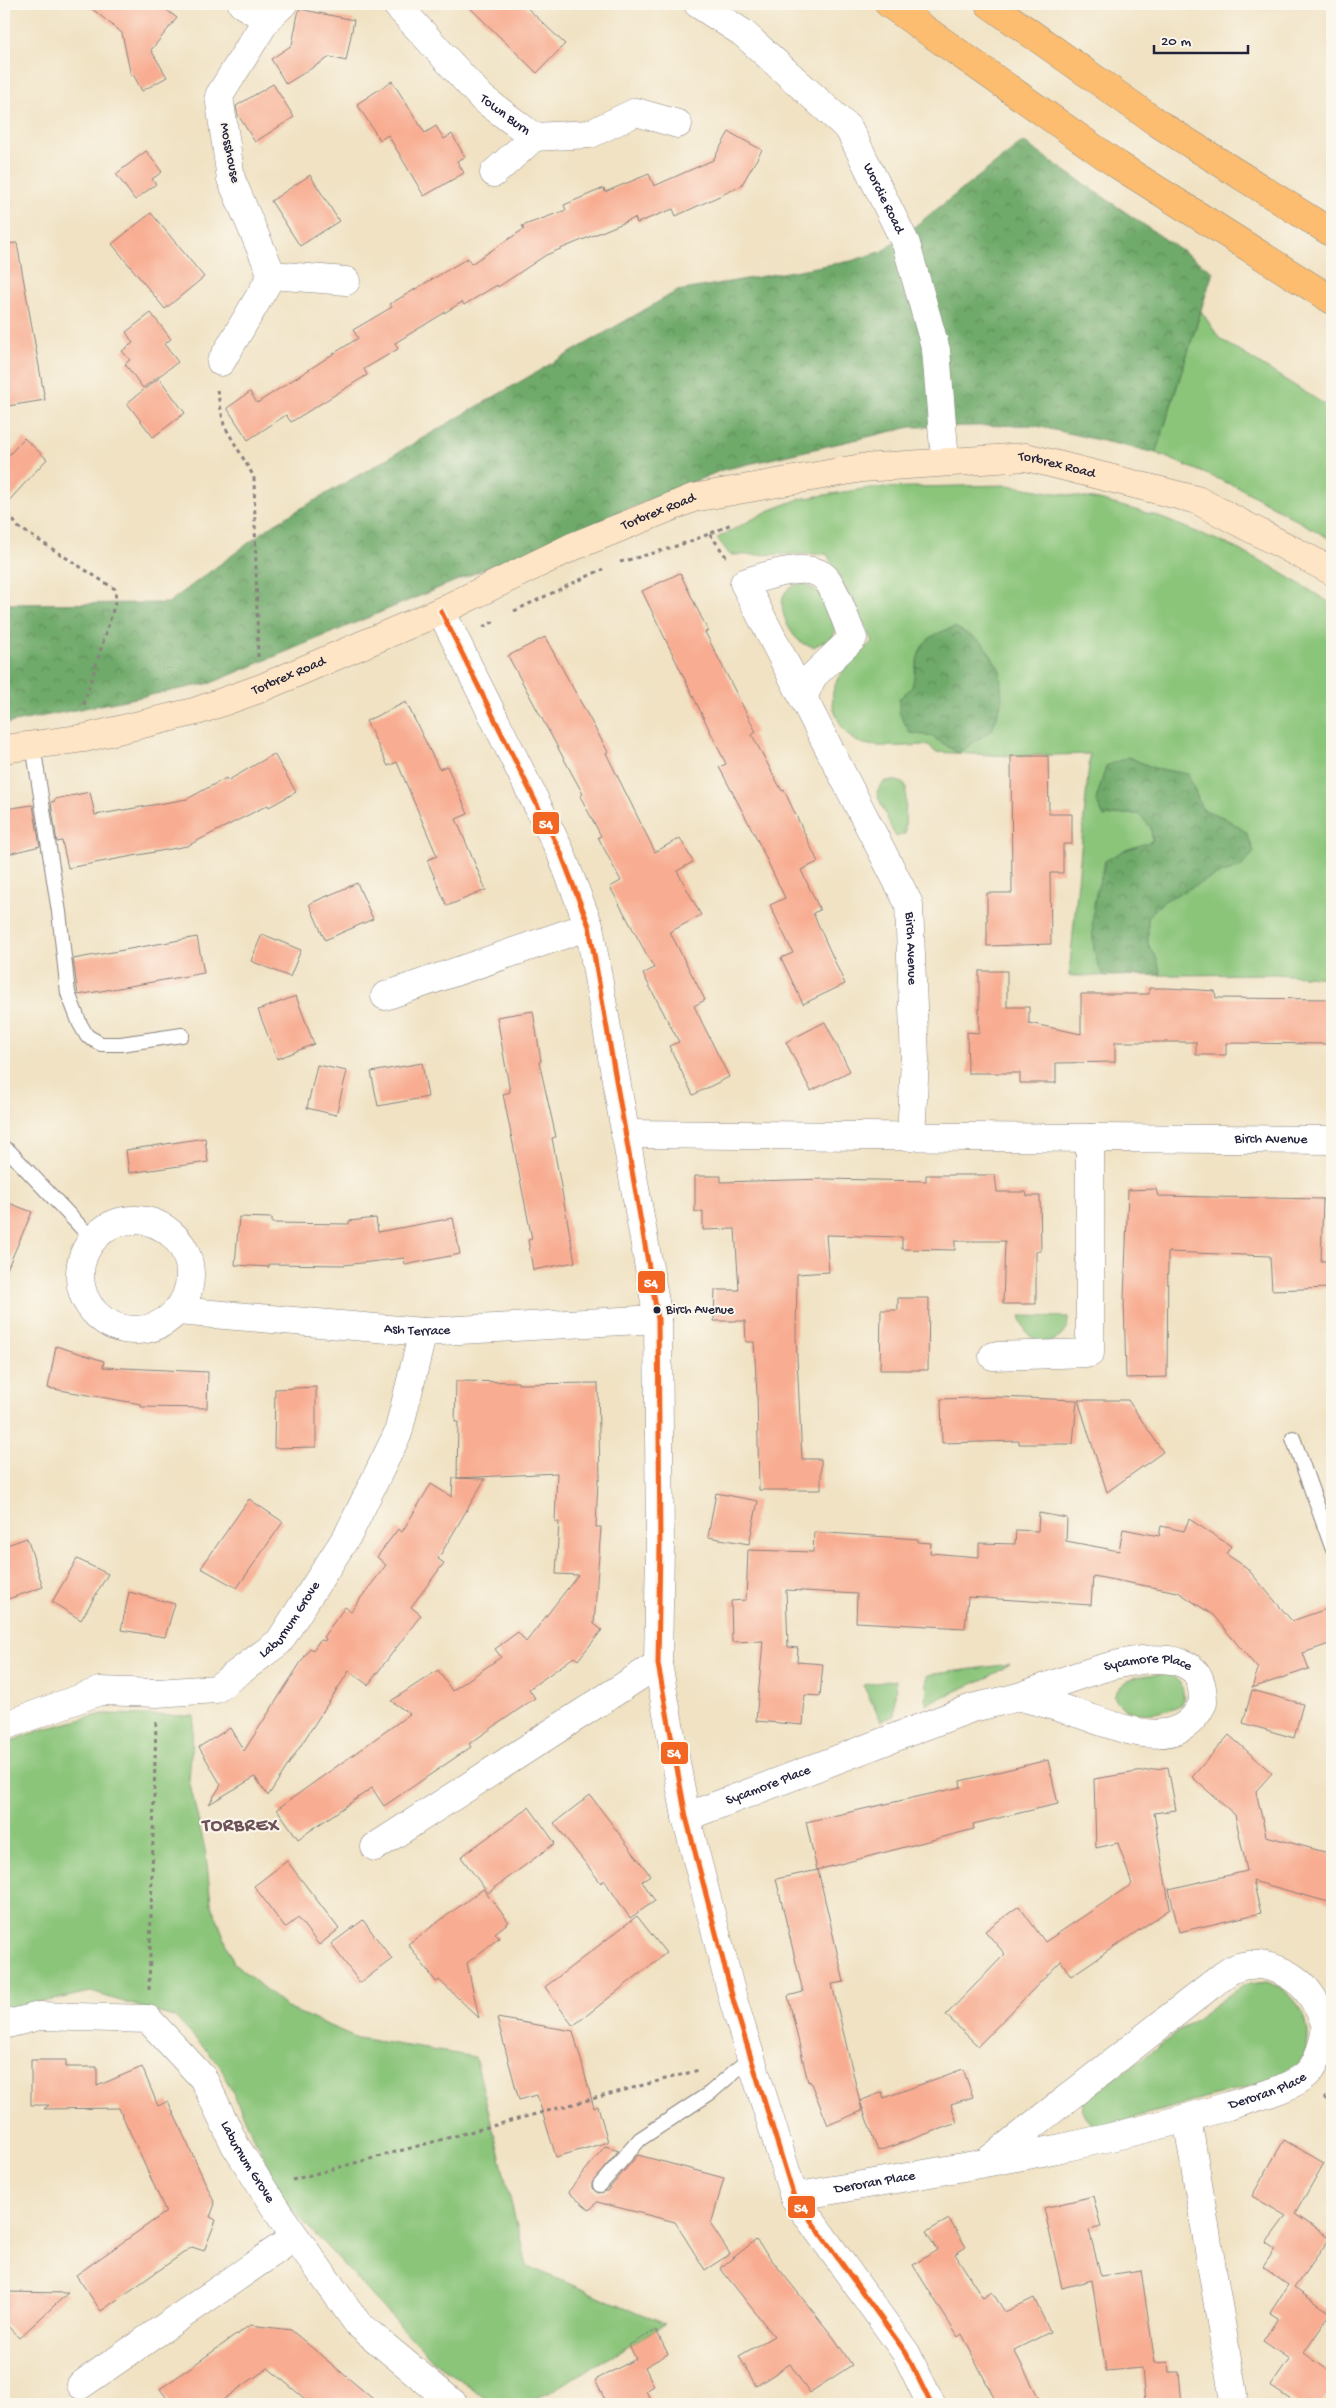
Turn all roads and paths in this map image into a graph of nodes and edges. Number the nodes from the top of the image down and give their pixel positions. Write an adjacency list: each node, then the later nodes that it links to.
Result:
1 (242, 4): 6 (street)
2 (396, 4): 8 (street, Town Burn)
3 (698, 4): 15 (street, Wordie Road)
4 (889, 4): 13 (highway)
5 (989, 4): 10 (highway)
6 (275, 12): 11 (street, Mosshouse)
7 (678, 124): 8 (street, Town Burn)
8 (534, 137): 9 (street)
9 (494, 173)
10 (1332, 233)
11 (272, 274): 12 (street); 14 (street)
12 (346, 281)
13 (1332, 300)
14 (221, 362): 25 (path)
15 (946, 461): 20 (street, Torbrex Road); 21 (street, Torbrex Road)
16 (4, 507): 27 (path)
17 (737, 521): 18 (path)
18 (615, 563)
19 (607, 568): 22 (path)
20 (1332, 571)
21 (441, 611): 24 (street); 25 (street, Torbrex Road)
22 (512, 613)
23 (503, 617): 24 (path)
24 (456, 640): 30 (street)
25 (258, 689): 27 (street, Torbrex Road)
26 (803, 698): 26 (street, Birch Avenue); 34 (street, Birch Avenue)
27 (73, 739): 28 (street, Torbrex Road)
28 (33, 745): 29 (street, Torbrex Road); 32 (lane)
29 (4, 749)
30 (589, 926): 31 (street); 33 (street)
31 (385, 996)
32 (182, 1035)
33 (624, 1134): 34 (street, Birch Avenue); 40 (street)
34 (911, 1137): 35 (street, Birch Avenue)
35 (1090, 1138): 36 (street, Birch Avenue); 42 (street)
36 (1332, 1140)
37 (4, 1148): 38 (lane)
38 (93, 1240): 39 (street); 39 (street)
39 (177, 1311): 41 (street, Ash Terrace)
40 (658, 1319): 41 (street, Ash Terrace); 45 (street)
41 (423, 1332): 46 (street, Laburnum Grove)
42 (993, 1356)
43 (1293, 1438): 44 (lane)
44 (1332, 1547)
45 (658, 1664): 49 (street); 50 (street)
46 (157, 1693): 48 (street, Laburnum Grove); 51 (path)
47 (1020, 1697): 47 (street, Sycamore Place); 49 (street, Sycamore Place)
48 (4, 1726)
49 (686, 1817): 53 (street)
50 (375, 1847)
51 (148, 2019): 52 (street); 58 (street, Laburnum Grove)
52 (4, 2026)
53 (750, 2057): 57 (lane); 59 (street)
54 (703, 2069): 58 (path)
55 (1187, 2118): 56 (street, Deroran Place); 56 (street, Deroran Place); 62 (street)
56 (985, 2163): 59 (street, Deroran Place)
57 (600, 2185)
58 (263, 2188): 60 (street, Laburnum Grove)
59 (794, 2197): 64 (street)
60 (295, 2237): 61 (street); 63 (street, Laburnum Grove)
61 (81, 2385)
62 (1233, 2395)
63 (454, 2404)
64 (931, 2404)

